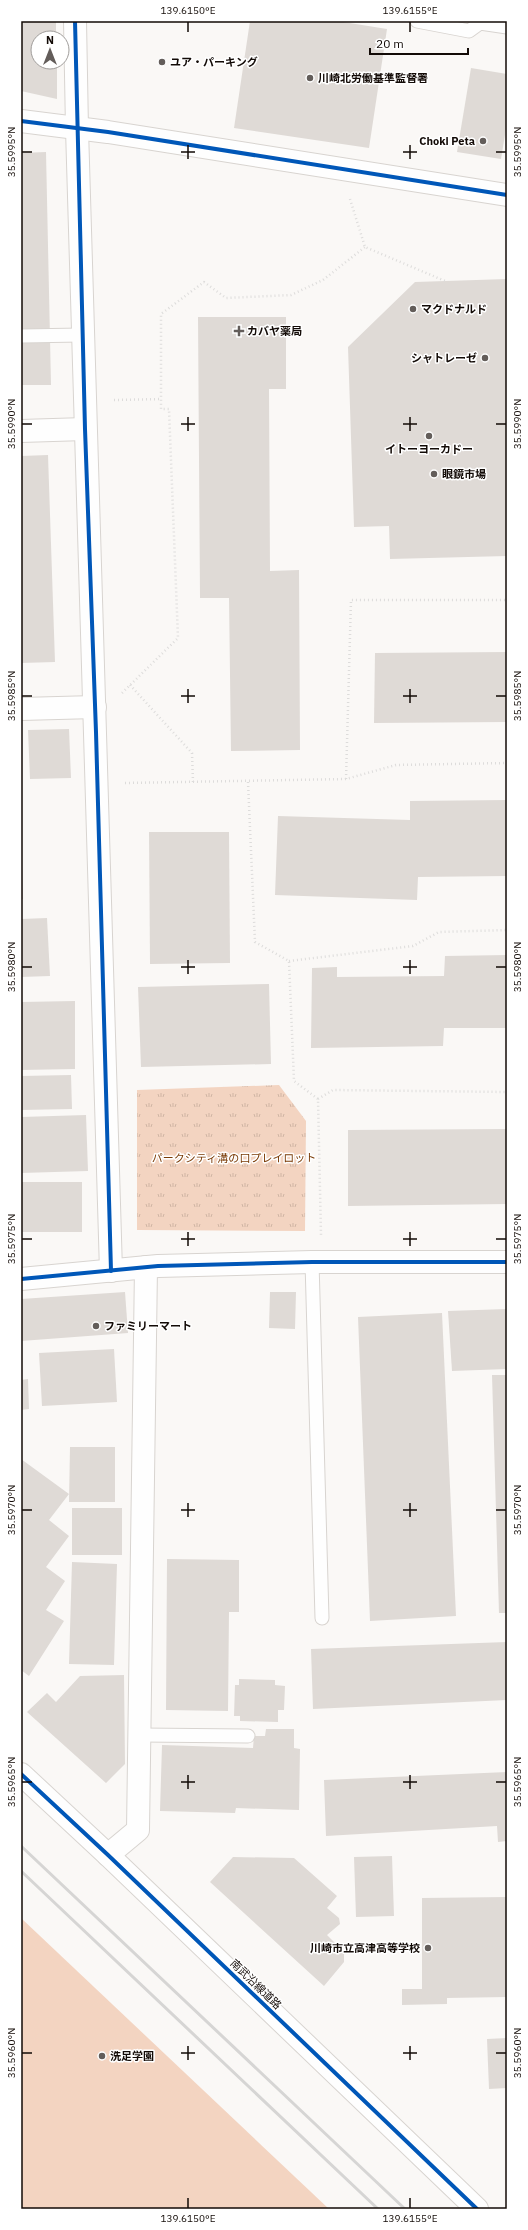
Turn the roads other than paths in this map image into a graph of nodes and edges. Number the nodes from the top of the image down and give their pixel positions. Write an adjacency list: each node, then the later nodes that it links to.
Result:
1 (75, 21): 5 (street)
2 (417, 21): 3 (lane)
3 (507, 27)
4 (21, 121): 5 (street)
5 (77, 129): 6 (street); 7 (street)
6 (507, 195)
7 (82, 335): 8 (lane); 9 (street)
8 (21, 336)
9 (85, 429): 10 (street); 11 (street)
10 (21, 431)
11 (95, 707): 12 (street); 16 (street)
12 (21, 709)
13 (312, 1262): 14 (street); 15 (street); 18 (lane)
14 (507, 1262)
15 (146, 1268): 16 (street); 19 (street)
16 (111, 1271): 17 (street)
17 (21, 1280)
18 (322, 1618)
19 (140, 1735): 20 (lane); 22 (street)
20 (248, 1736)
21 (21, 1774): 22 (street, 南武沿線道路)
22 (108, 1855): 23 (street, 南武沿線道路)
23 (477, 2209)

